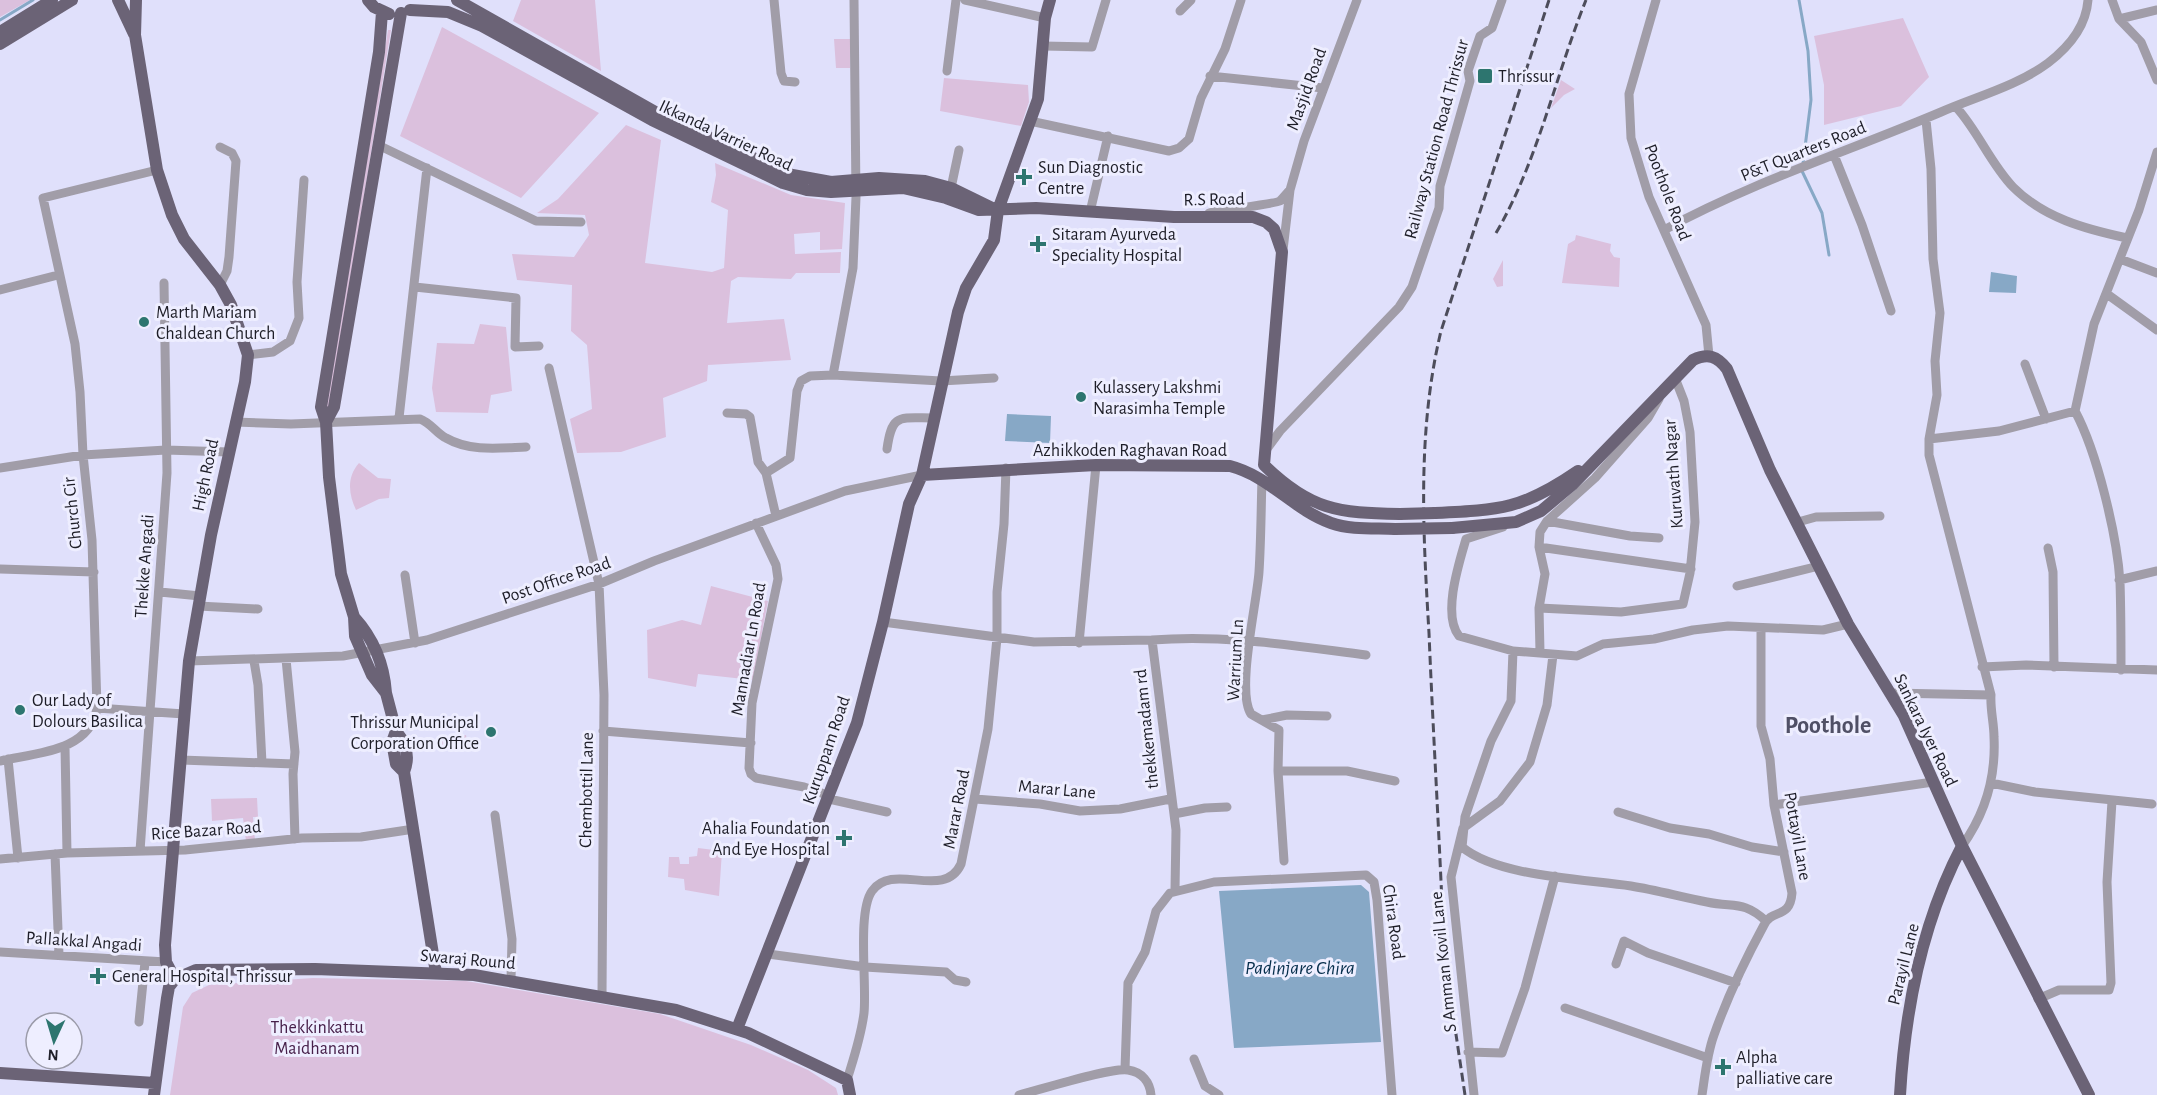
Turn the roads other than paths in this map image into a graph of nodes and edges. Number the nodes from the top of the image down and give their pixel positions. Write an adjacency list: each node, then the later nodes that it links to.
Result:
1 (52, 0): 30 (main road)
2 (72, 0): 32 (main road)
3 (118, 0): 4 (main road); 31 (main road)
4 (129, 0)
5 (136, 0): 31 (main road, High Road)
6 (368, 0): 25 (main road)
7 (418, 0): 26 (main road)
8 (457, 0): 51 (main road, Ikkanda Varrier Road)
9 (774, 0): 37 (street)
10 (854, 0): 51 (street)
11 (956, 0): 34 (street)
12 (965, 0): 28 (street)
13 (1050, 0): 28 (main road, Kuruppam Road)
14 (1106, 0): 33 (street)
15 (1191, 0): 24 (street)
16 (1240, 0): 35 (street)
17 (1357, 0): 27 (street, Masjid Road)
18 (1365, 0): 27 (street)
19 (1502, 0): 91 (street, Railway Station Road Thrissur)
20 (1656, 0): 58 (street, Poothole Road)
21 (2088, 0): 39 (street, P&T Quarters Road)
22 (2112, 0): 29 (street)
23 (2157, 10): 29 (street)
24 (1180, 11)
25 (382, 12): 26 (main road, Ikkanda Varrier Road); 86 (main road)
26 (405, 12): 43 (main road); 51 (main road, Ikkanda Varrier Road)
27 (1354, 12): 38 (street, Masjid Road)
28 (1045, 18): 33 (main road, Kuruppam Road)
29 (2119, 19): 36 (street)
30 (0, 32)
31 (135, 35): 49 (main road, High Road)
32 (0, 44)
33 (1043, 46): 41 (main road, Kuruppam Road)
34 (947, 71)
35 (1210, 76): 38 (street); 42 (street)
36 (2157, 80)
37 (795, 82)
38 (1323, 88): 53 (street, Masjid Road)
39 (1956, 107): 40 (street, P&T Quarters Road); 59 (street)
40 (1926, 120): 47 (street, P&T Quarters Road); 87 (street)
41 (1030, 121): 42 (street); 54 (main road, Kuruppam Road)
42 (1108, 136): 55 (street)
43 (378, 145): 48 (street); 86 (main road)
44 (220, 147): 65 (street)
45 (959, 150): 52 (street)
46 (2157, 152): 59 (street)
47 (1834, 155): 58 (street, P&T Quarters Road); 69 (street)
48 (427, 168): 57 (street); 66 (street)
49 (157, 170): 63 (street, Church Cir); 65 (main road, High Road)
50 (304, 180): 72 (street)
51 (856, 186): 52 (main road, Ikkanda Varrier Road); 54 (main road, Ikkanda Varrier Road); 76 (street)
52 (951, 188): 54 (main road, Ikkanda Varrier Road)
53 (1290, 190): 56 (street); 60 (street, Masjid Road)
54 (998, 210): 55 (main road, R.S Road); 78 (main road, Kuruppam Road)
55 (1090, 212): 56 (main road, R.S Road)
56 (1191, 217): 60 (main road, R.S Road)
57 (581, 222)
58 (1664, 230): 73 (street, Poothole Road)
59 (2127, 238): 61 (street)
60 (1282, 252): 91 (main road)
61 (2120, 259): 62 (street); 68 (street)
62 (2157, 273)
63 (58, 275): 67 (street); 93 (street, Church Cir)
64 (164, 283): 90 (street, Thekke Angadi)
65 (220, 285): 72 (main road, High Road)
66 (415, 287): 71 (street); 82 (street)
67 (0, 290)
68 (2107, 294): 70 (street); 80 (street)
69 (1891, 311)
70 (2157, 330)
71 (538, 346)
72 (248, 355): 85 (main road, High Road)
73 (1709, 356): 79 (main road); 107 (main road, Sankara Iyer Road)
74 (2025, 364): 84 (street)
75 (549, 368): 119 (street, Chembottil Lane)
76 (833, 375): 78 (street); 100 (street)
77 (994, 378): 78 (street)
78 (941, 381): 83 (main road, Kuruppam Road)
79 (1670, 382): 94 (main road); 105 (street); 114 (street, Kuruvath Nagar)
80 (2075, 411): 84 (street); 118 (street)
81 (727, 413): 100 (street)
82 (399, 418): 86 (street); 88 (street)
83 (933, 418): 89 (street); 101 (main road, Kuruppam Road)
84 (2046, 420): 87 (street)
85 (235, 422): 86 (street); 92 (main road, High Road)
86 (326, 422): 125 (main road)
87 (1929, 440): 143 (street)
88 (526, 447)
89 (887, 449)
90 (166, 450): 92 (street); 93 (street); 121 (street, Thekke Angadi)
91 (1265, 451): 96 (main road); 97 (main road)
92 (229, 452): 122 (main road, High Road)
93 (83, 455): 98 (street); 116 (street, Church Cir)
94 (1599, 456): 96 (main road, bridge); 106 (main road, Azhikkoden Raghavan Road)
95 (1096, 465): 97 (main road, Azhikkoden Raghavan Road); 99 (main road, Azhikkoden Raghavan Road); 133 (street)
96 (1264, 465): 102 (main road)
97 (1230, 466): 102 (main road, Azhikkoden Raghavan Road)
98 (0, 468)
99 (1006, 468): 101 (main road, Azhikkoden Raghavan Road); 129 (street, Marar Road)
100 (766, 473): 103 (street)
101 (922, 475): 103 (street, Post Office Road); 126 (main road, Kuruppam Road)
102 (1262, 479): 106 (main road, Azhikkoden Raghavan Road, bridge); 131 (street, Warrium Ln)
103 (776, 516): 108 (street, Post Office Road)
104 (1880, 516): 107 (street)
105 (1547, 521): 109 (street); 110 (street)
106 (1516, 522): 135 (street)
107 (1798, 522): 112 (main road, Sankara Iyer Road)
108 (756, 523): 119 (street, Post Office Road); 156 (street, Mannadiar Ln Road)
109 (1659, 538)
110 (1539, 547): 114 (street); 123 (street)
111 (2048, 548): 144 (street)
112 (1819, 566): 120 (street); 127 (main road, Sankara Iyer Road)
113 (0, 569): 116 (street)
114 (1690, 569): 123 (street, Kuruvath Nagar)
115 (2157, 571): 118 (street)
116 (94, 572): 150 (street, Church Cir)
117 (405, 575): 132 (street)
118 (2119, 579): 145 (street)
119 (599, 584): 132 (street, Post Office Road); 155 (street, Chembottil Lane)
120 (1737, 586)
121 (160, 592): 122 (street); 151 (street, Thekke Angadi)
122 (199, 601): 124 (street); 141 (main road, High Road)
123 (1539, 608): 136 (street)
124 (258, 609)
125 (354, 617): 134 (main road); 137 (main road)
126 (883, 622): 129 (street); 166 (main road, Kuruppam Road)
127 (1848, 624): 128 (street); 148 (main road, Sankara Iyer Road)
128 (1761, 629): 139 (street); 171 (street, Pottayil Lane)
129 (997, 638): 133 (street); 167 (street, Marar Road)
130 (1152, 639): 131 (street); 133 (street); 168 (street, thekkemadam rd)
131 (1250, 641): 138 (street); 154 (street, Warrium Ln)
132 (415, 643): 134 (street, Post Office Road)
133 (1079, 643)
134 (376, 651): 137 (street, Post Office Road); 147 (main road)
135 (1513, 651): 136 (street); 177 (street, S Amman Kovil Lane)
136 (1540, 652): 139 (street)
137 (362, 653): 140 (street, Post Office Road); 147 (main road)
138 (1366, 655)
139 (1553, 655): 177 (street)
140 (286, 659): 142 (street, Post Office Road); 161 (street)
141 (189, 661): 142 (street, Post Office Road); 152 (main road, High Road)
142 (254, 661): 160 (street)
143 (1983, 667): 144 (street); 149 (street)
144 (2054, 667): 145 (street)
145 (2121, 670): 146 (street)
146 (2157, 670)
147 (386, 693): 178 (main road)
148 (1891, 693): 149 (street); 164 (main road, Sankara Iyer Road)
149 (1991, 695): 165 (street)
150 (97, 708): 151 (street); 157 (street, Church Cir)
151 (150, 712): 152 (street); 181 (street, Thekke Angadi)
152 (184, 714): 159 (main road, High Road)
153 (1327, 716): 154 (street)
154 (1260, 720): 162 (street, Warrium Ln)
155 (603, 731): 156 (street); 204 (street, Chembottil Lane)
156 (751, 743): 166 (street, Mannadiar Ln Road)
157 (65, 747): 158 (street, Church Cir); 184 (street)
158 (4, 760): 186 (street)
159 (181, 760): 160 (street); 182 (main road, High Road)
160 (262, 762): 161 (street)
161 (294, 764): 179 (street)
162 (1278, 771): 163 (street); 188 (street, Warrium Ln)
163 (1395, 781)
164 (1933, 782): 171 (street); 180 (main road, Sankara Iyer Road)
165 (1991, 783): 169 (street); 180 (street)
166 (829, 797): 173 (street); 193 (main road, Kuruppam Road)
167 (975, 799): 168 (street, Marar Lane); 198 (street, Marar Road)
168 (1170, 799): 175 (street, thekkemadam rd)
169 (2112, 801): 170 (street); 205 (street)
170 (2152, 804)
171 (1774, 805): 183 (street, Pottayil Lane)
172 (1227, 807): 175 (street)
173 (887, 812)
174 (1618, 812): 183 (street)
175 (1174, 814): 190 (street, thekkemadam rd)
176 (495, 815): 201 (street)
177 (1463, 828): 189 (street); 209 (street, S Amman Kovil Lane)
178 (414, 830): 179 (street, Rice Bazar Road); 199 (main road)
179 (295, 839): 182 (street, Rice Bazar Road)
180 (1962, 846): 205 (main road, Sankara Iyer Road); 224 (main road, Parayil Lane)
181 (140, 851): 182 (street, Rice Bazar Road); 184 (street, Rice Bazar Road)
182 (171, 851): 196 (main road, High Road)
183 (1784, 852): 191 (street, Pottayil Lane)
184 (67, 853): 185 (street, Rice Bazar Road)
185 (55, 854): 186 (street, Rice Bazar Road); 194 (street)
186 (18, 858): 187 (street, Rice Bazar Road)
187 (0, 859)
188 (1284, 861)
189 (1555, 876): 191 (street); 209 (street)
190 (1175, 890): 212 (street); 221 (street, Chira Road)
191 (1766, 921): 203 (street, Pottayil Lane)
192 (0, 952): 194 (street, Pallakkal Angadi)
193 (768, 954): 198 (street); 208 (main road, Kuruppam Road)
194 (59, 956): 195 (street, Pallakkal Angadi)
195 (146, 962): 196 (street, Pallakkal Angadi); 207 (street)
196 (166, 962): 200 (main road)
197 (1616, 963): 203 (street)
198 (865, 967): 202 (street); 214 (street, Marar Road)
199 (436, 972): 200 (main road, Swaraj Round); 201 (main road, Swaraj Round)
200 (175, 979): 215 (main road)
201 (511, 980): 204 (main road, Swaraj Round)
202 (966, 982)
203 (1736, 983): 210 (street, Pottayil Lane)
204 (602, 996): 208 (main road, Swaraj Round)
205 (2038, 999): 225 (main road, Sankara Iyer Road)
206 (1565, 1008): 210 (street)
207 (139, 1022)
208 (737, 1029): 214 (main road, Swaraj Round)
209 (1468, 1052): 222 (street, S Amman Kovil Lane)
210 (1708, 1058): 223 (street, Pottayil Lane)
211 (1194, 1059): 220 (street)
212 (1125, 1069): 216 (street); 219 (street)
213 (0, 1073): 215 (main road)
214 (847, 1080): 217 (main road)
215 (155, 1089)
216 (1054, 1090): 218 (street)
217 (850, 1095)
218 (1019, 1095)
219 (1151, 1095)
220 (1219, 1095)
221 (1392, 1095)
222 (1474, 1095)
223 (1702, 1095)
224 (1900, 1095)
225 (2089, 1095)

